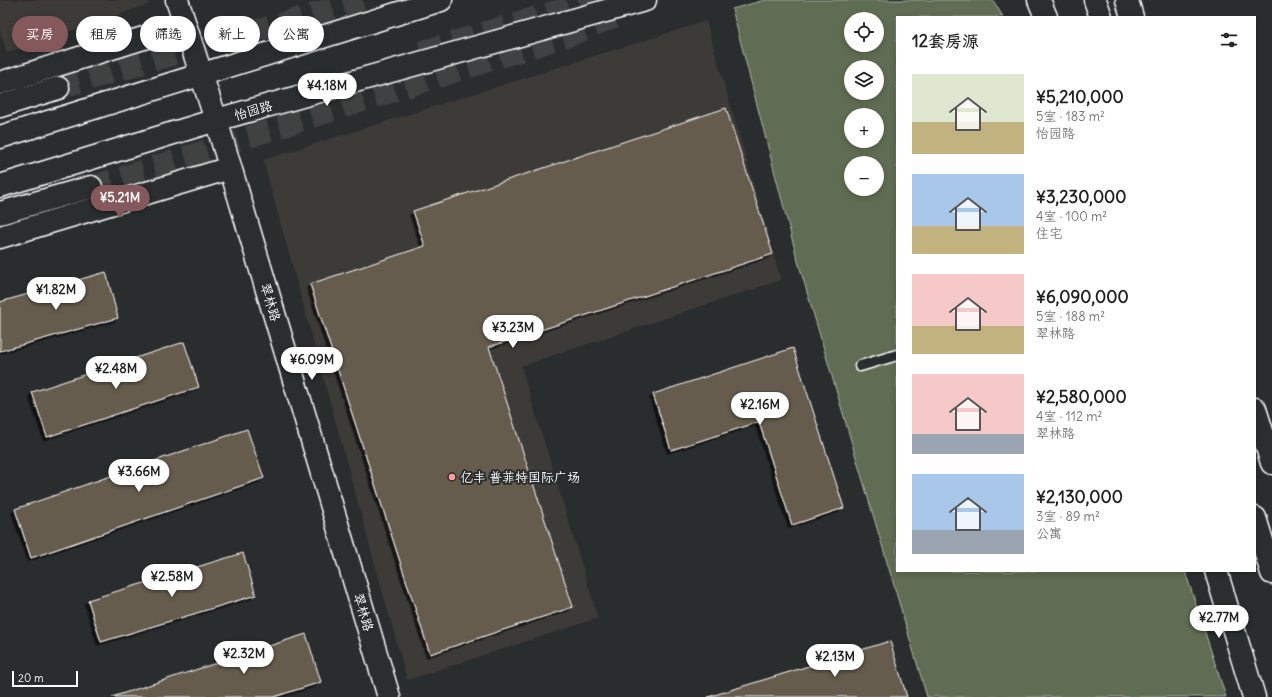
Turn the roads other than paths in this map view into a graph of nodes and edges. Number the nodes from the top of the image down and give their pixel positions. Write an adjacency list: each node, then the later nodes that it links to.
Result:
1 (177, 0): 7 (main road, 翠林路)
2 (441, 0): 13 (main road)
3 (645, 0): 17 (main road, 怡园路)
4 (1040, 0): 8 (main road)
5 (1095, 0): 9 (main road)
6 (1127, 0): 10 (main road)
7 (182, 16)
8 (1046, 16)
9 (1101, 16)
10 (1132, 16)
11 (140, 39): 14 (main road)
12 (194, 52): 13 (main road, 翠林路)
13 (201, 75): 17 (main road, 翠林路); 18 (main road)
14 (0, 83)
15 (58, 88): 16 (main road)
16 (0, 106)
17 (216, 120): 19 (main road, 翠林路); 20 (main road, 怡园路)
18 (0, 136)
19 (230, 168): 23 (main road); 31 (main road, 翠林路)
20 (0, 186)
21 (91, 187): 22 (main road)
22 (0, 213)
23 (0, 237)
24 (896, 356): 25 (lane)
25 (860, 366)
26 (1256, 412): 27 (main road)
27 (1272, 463)
28 (1256, 521): 30 (main road)
29 (1216, 572): 32 (main road)
30 (1272, 573)
31 (389, 697)
32 (1254, 697)

